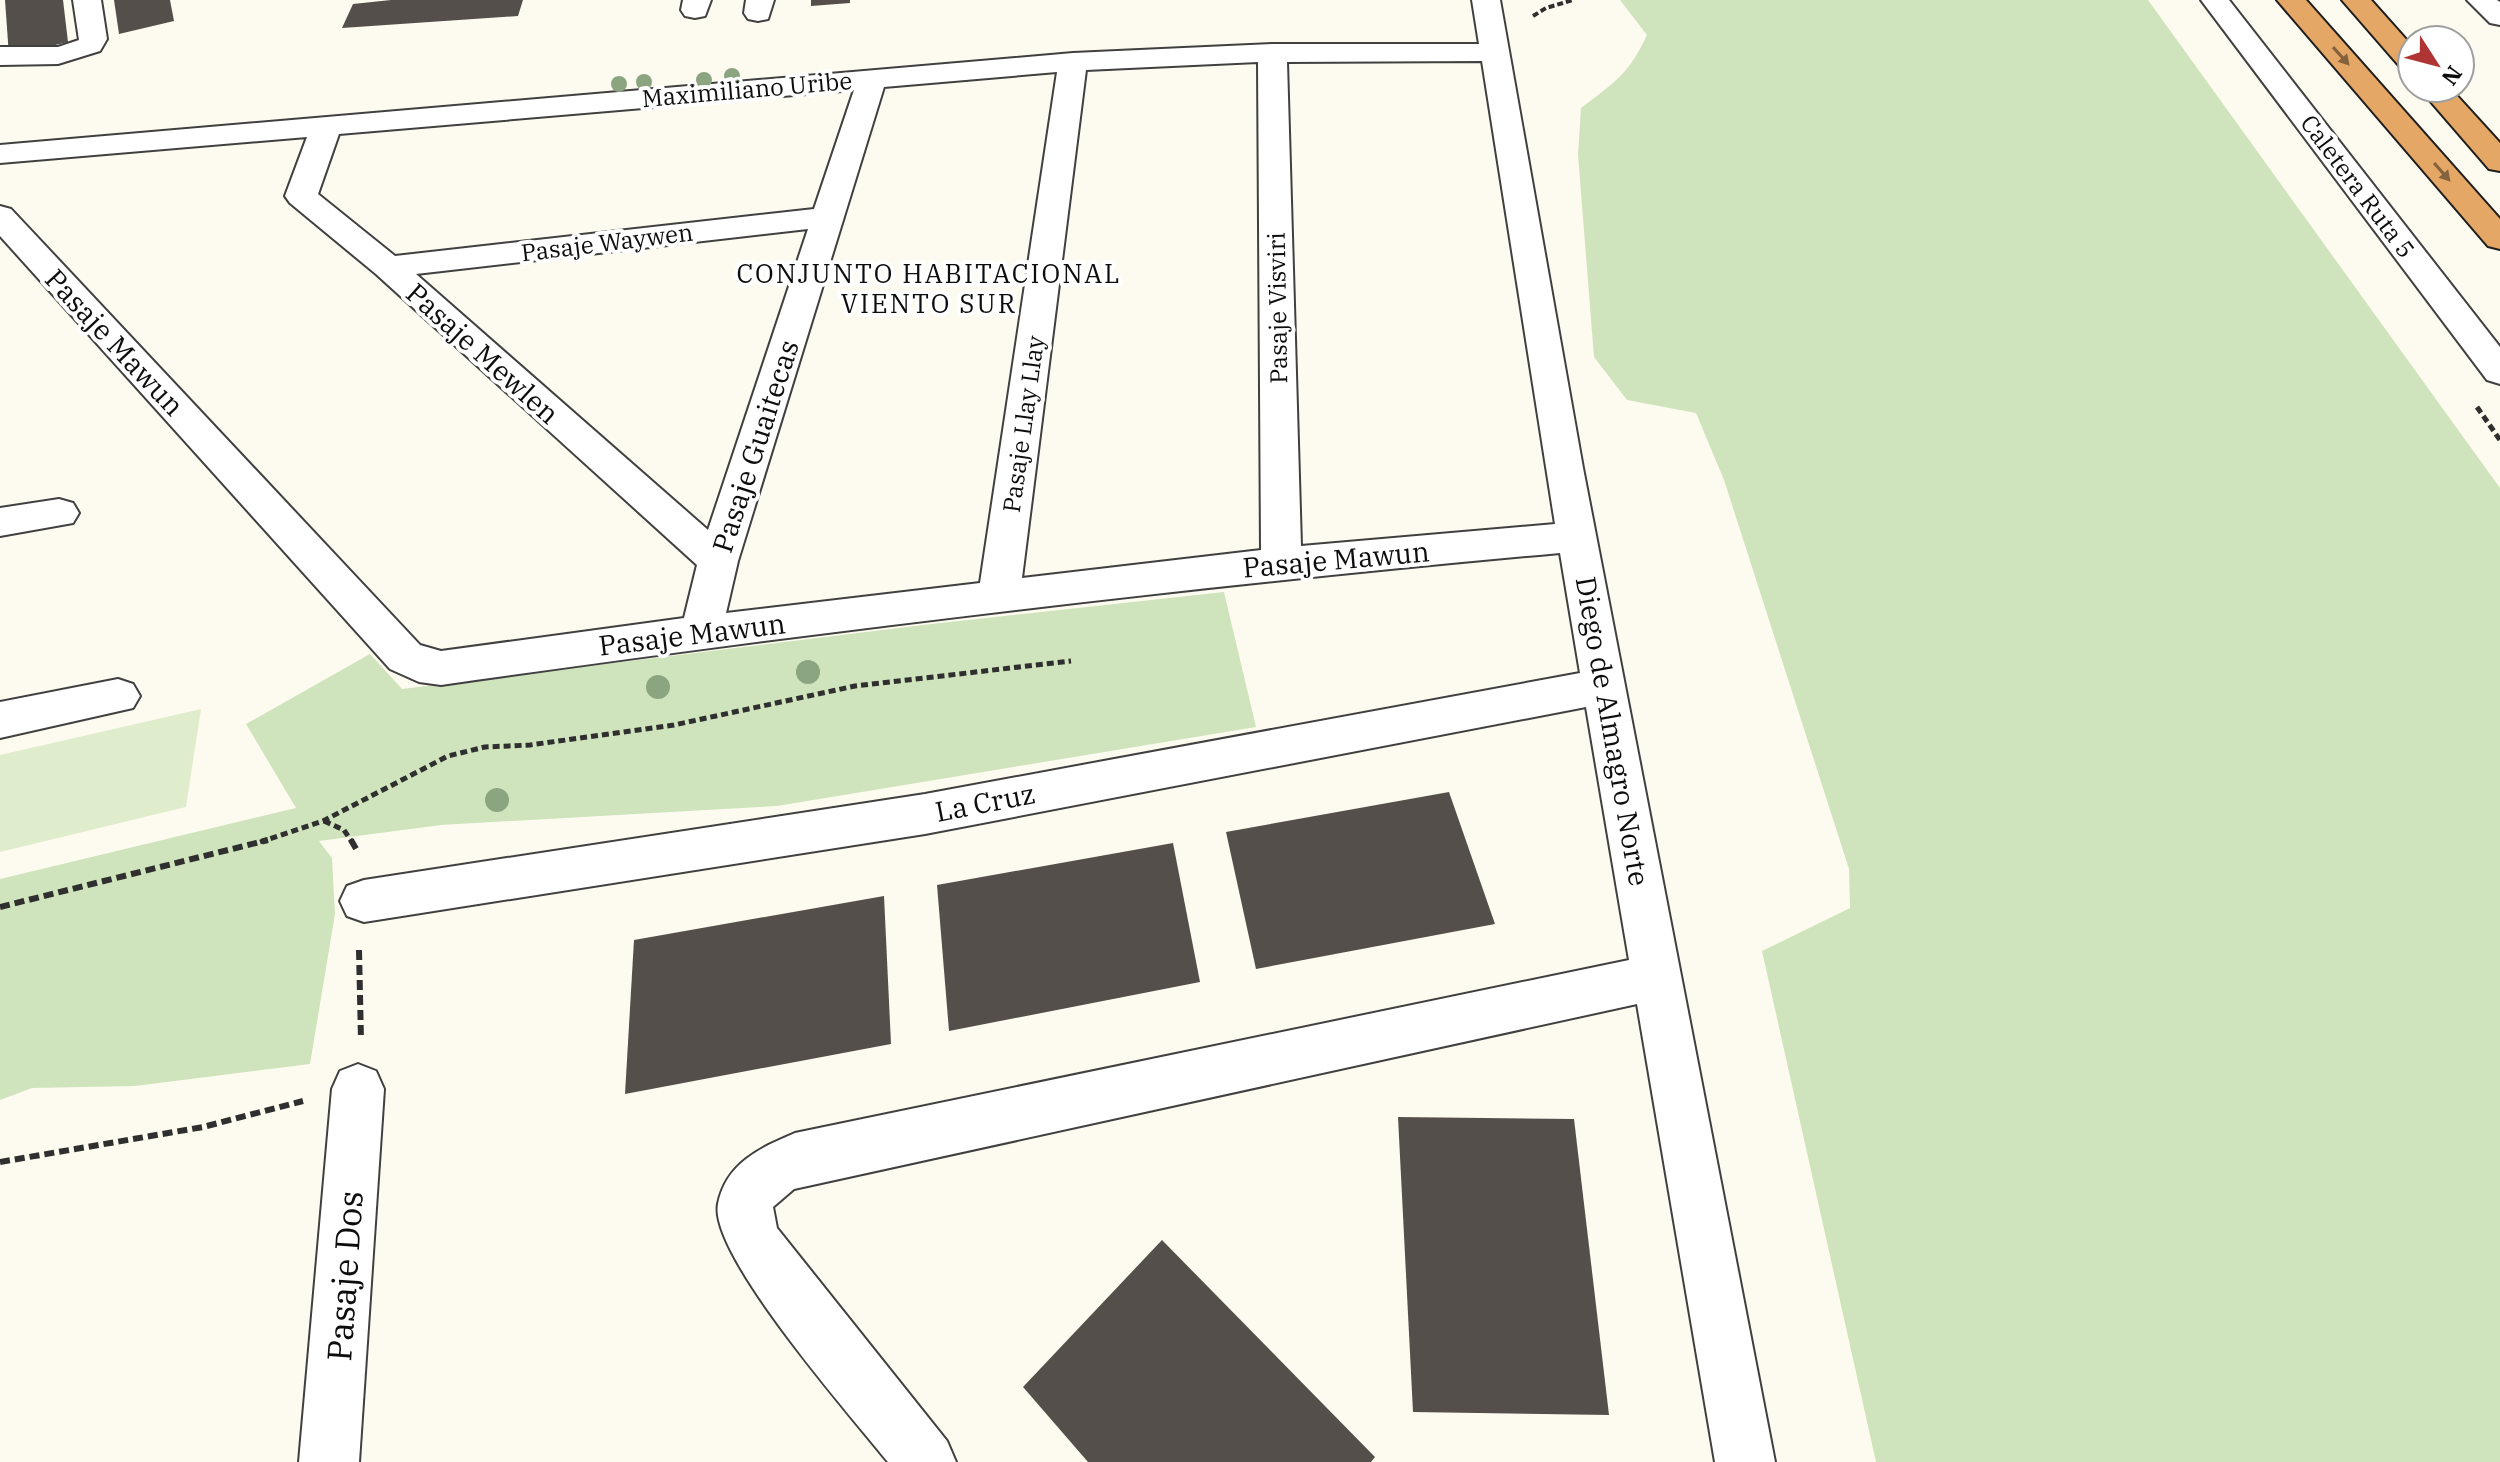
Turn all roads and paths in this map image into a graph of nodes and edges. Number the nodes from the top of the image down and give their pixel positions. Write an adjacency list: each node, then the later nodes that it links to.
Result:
1 (87, 0): 11 (street)
2 (1486, 0): 9 (street, Diego de Almagro Norte)
3 (2215, 0): 22 (street, Caletera Ruta 5)
4 (2291, 0): 20 (highway, one-way to 20)
5 (2356, 0): 8 (highway)
6 (2481, 0): 7 (street)
7 (2500, 17)
8 (2396, 45)
9 (1495, 52): 10 (street, Maximiliano Uribe); 25 (street, Diego de Almagro Norte)
10 (1272, 53): 12 (street, Maximiliano Uribe); 27 (street, Pasaje Visviri)
11 (0, 56)
12 (1073, 62): 13 (street, Maximiliano Uribe); 28 (street, Pasaje Llay Llay)
13 (872, 78): 15 (street, Maximiliano Uribe); 19 (street, Pasaje Guaitecas)
14 (2448, 104): 17 (highway)
15 (326, 127): 16 (street, Maximiliano Uribe); 21 (street, Pasaje Mewlen)
16 (0, 154)
17 (2500, 162)
18 (0, 216): 29 (street, Pasaje Mawun)
19 (827, 217): 21 (street, Pasaje Waywen); 26 (street, Pasaje Guaitecas)
20 (2500, 239)
21 (388, 267): 26 (street, Pasaje Mewlen)
22 (2500, 372)
23 (59, 513): 24 (street)
24 (0, 522)
25 (1577, 537): 27 (street, Pasaje Mawun); 31 (street, Diego de Almagro Norte)
26 (718, 561): 29 (street, Pasaje Guaitecas)
27 (1281, 563): 28 (street, Pasaje Mawun)
28 (999, 596): 29 (street, Pasaje Mawun)
29 (701, 632)
30 (1071, 661): 35 (path)
31 (1604, 686): 34 (street, La Cruz); 36 (street, Diego de Almagro Norte)
32 (118, 696): 33 (street)
33 (0, 720)
34 (364, 901)
35 (0, 907)
36 (1657, 977): 40 (street); 41 (street, Diego de Almagro Norte)
37 (358, 1089): 38 (path); 39 (street, Pasaje Dos)
38 (0, 1162)
39 (329, 1462)
40 (926, 1462)
41 (1745, 1462)

